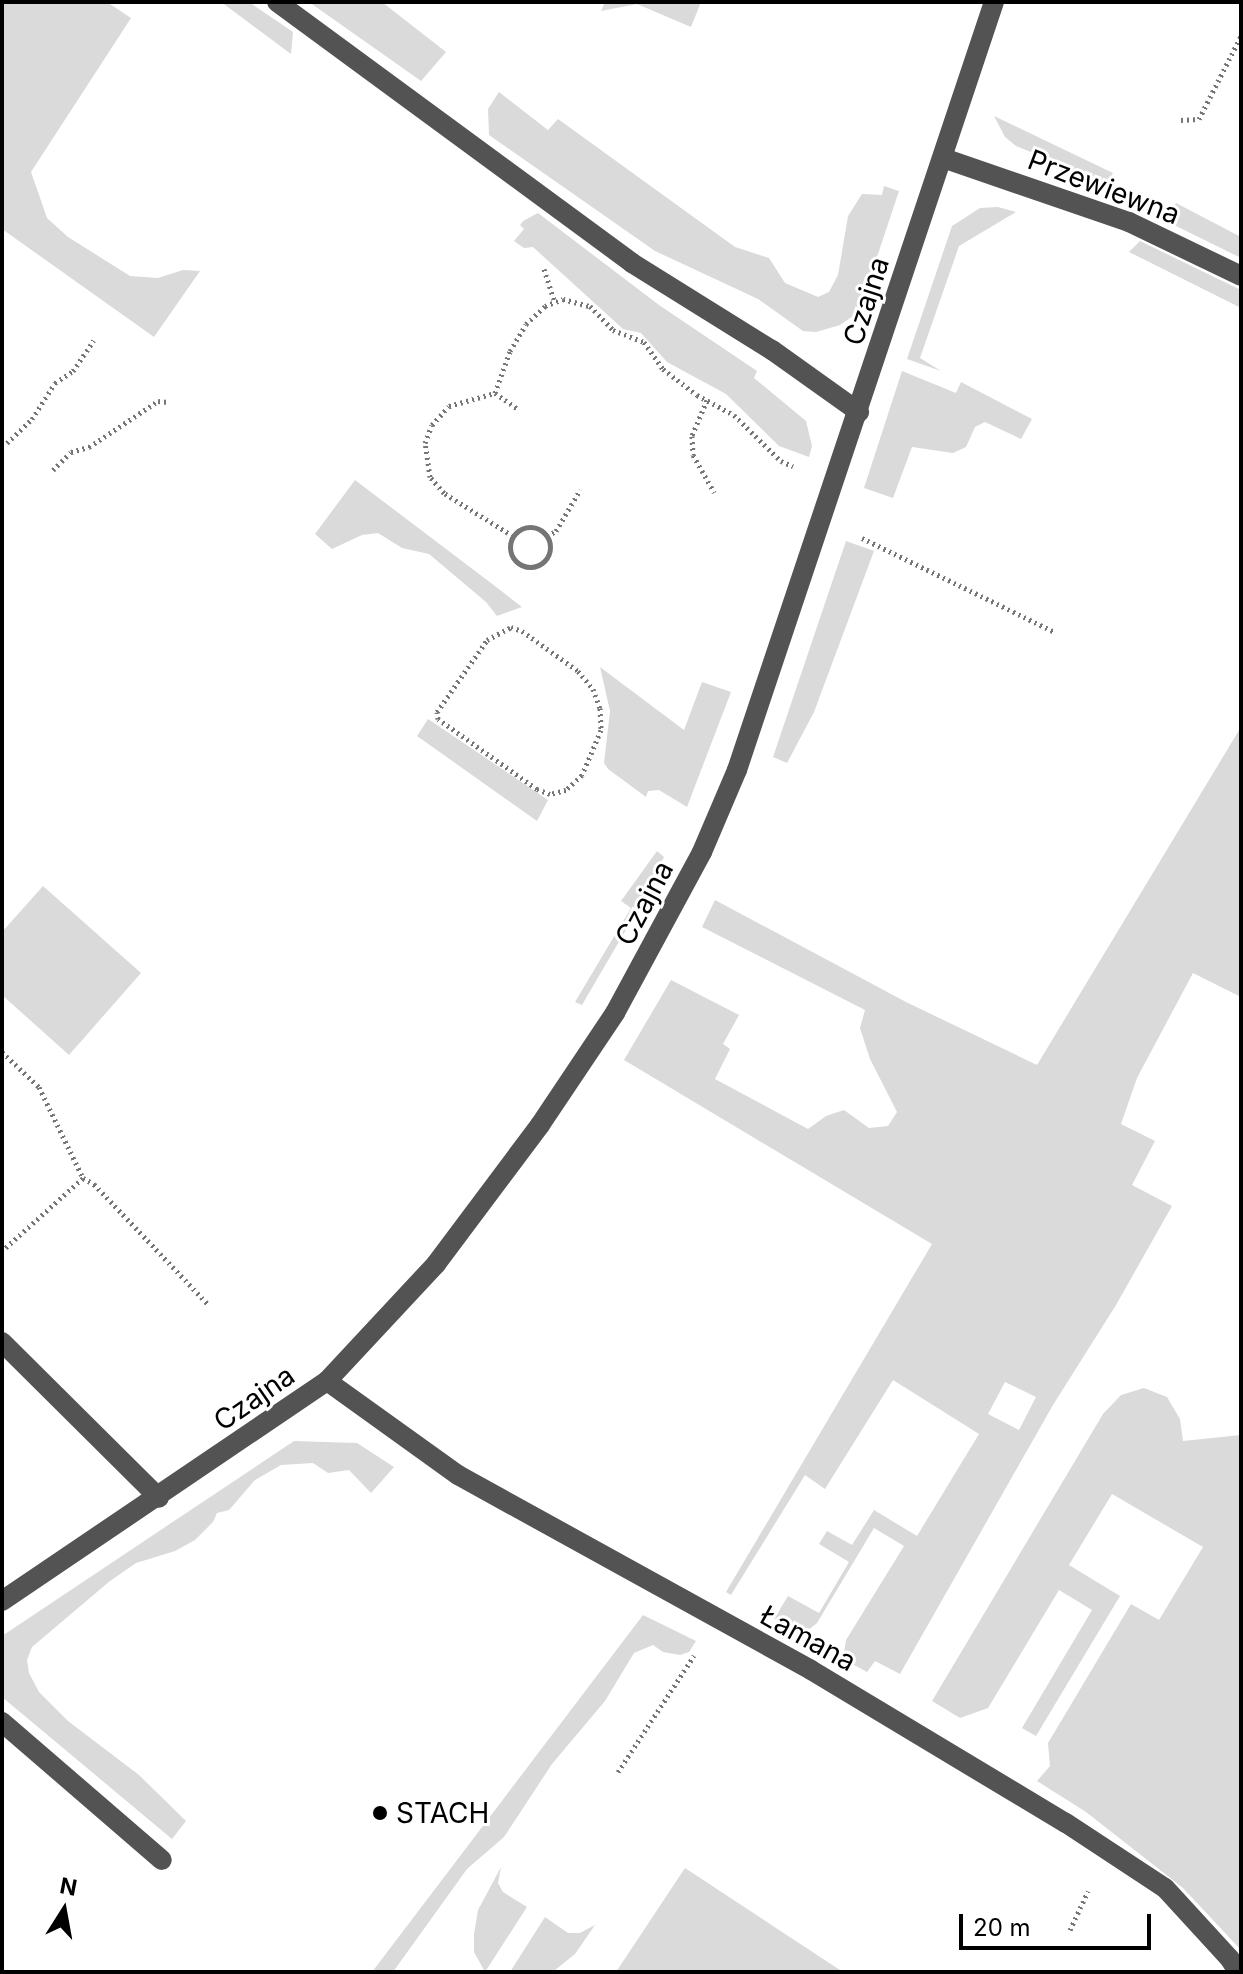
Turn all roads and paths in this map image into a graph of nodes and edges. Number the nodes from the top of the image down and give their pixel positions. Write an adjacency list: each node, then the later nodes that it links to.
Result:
1 (277, 2): 14 (street)
2 (994, 2): 5 (street, Czajna)
3 (1241, 36): 4 (path)
4 (1181, 120)
5 (943, 158): 7 (street, Przewiewna); 14 (street, Czajna)
6 (544, 269): 8 (path)
7 (1241, 276)
8 (555, 302): 10 (path); 11 (path)
9 (94, 340): 15 (path)
10 (495, 393): 13 (path); 20 (path)
11 (707, 400): 16 (path); 19 (path)
12 (168, 402): 17 (path)
13 (518, 409)
14 (859, 412): 30 (street, Czajna)
15 (7, 443)
16 (781, 461)
17 (53, 470)
18 (580, 490): 21 (path)
19 (714, 492)
20 (513, 536): 21 (path); 21 (path)
21 (547, 536)
22 (877, 543): 23 (path)
23 (1055, 632)
24 (582, 775): 24 (path)
25 (2, 1052): 26 (path)
26 (83, 1178): 27 (path); 28 (path)
27 (2, 1251)
28 (208, 1304)
29 (2, 1342): 31 (street)
30 (327, 1381): 31 (street, Czajna); 39 (street, Łamana)
31 (159, 1498): 32 (street, Czajna)
32 (2, 1601)
33 (701, 1645): 35 (path)
34 (2, 1722): 36 (street)
35 (618, 1772)
36 (162, 1860)
37 (1093, 1881): 38 (path)
38 (1070, 1930)
39 (1238, 1972)

